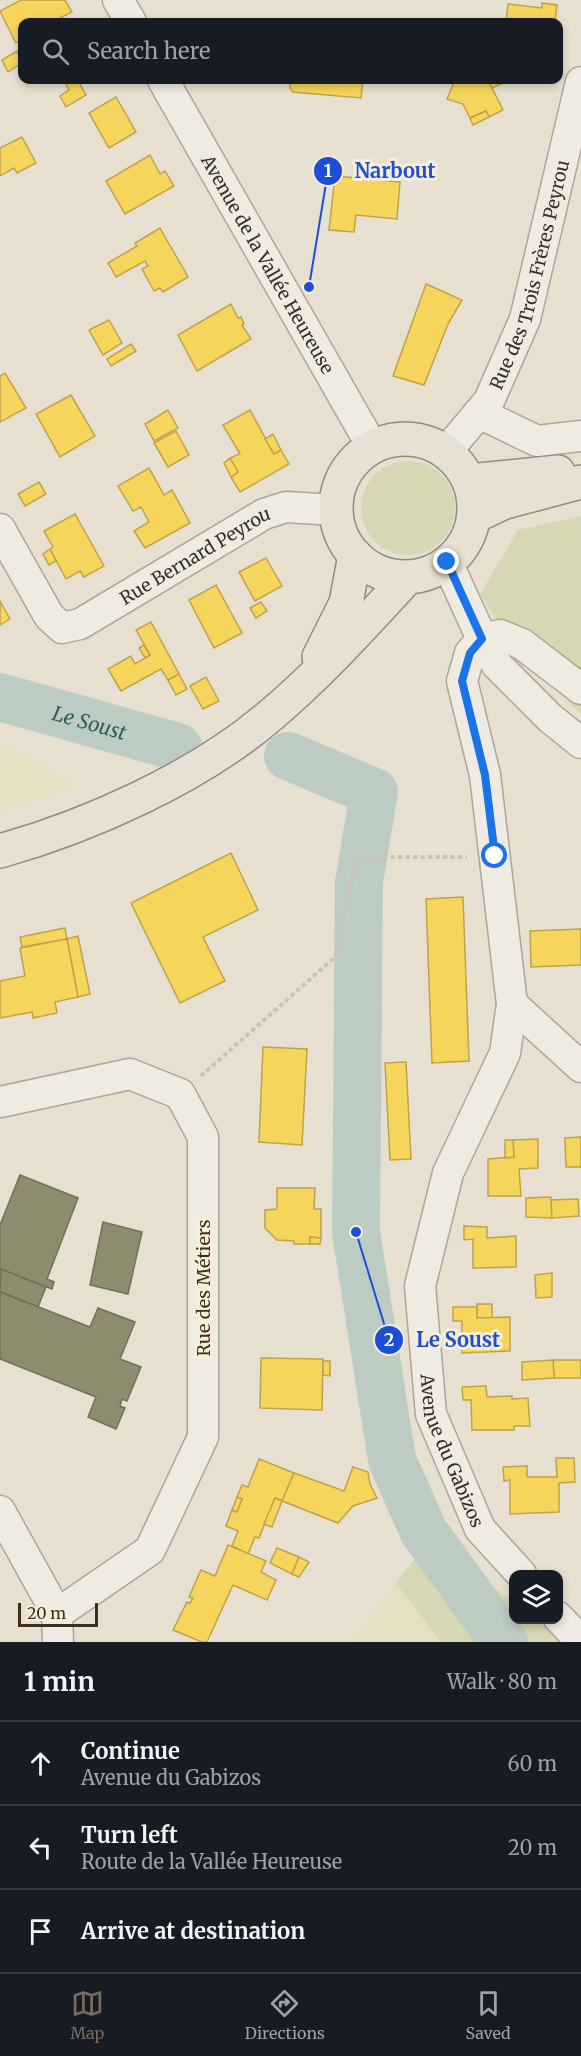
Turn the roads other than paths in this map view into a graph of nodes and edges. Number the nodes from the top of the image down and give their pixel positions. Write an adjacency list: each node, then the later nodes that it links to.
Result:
1 (118, 0): 2 (street)
2 (129, 18)
3 (581, 82): 5 (street, Rue des Trois Frères Peyrou)
4 (165, 84): 7 (street, Avenue de la Vallée Heureuse)
5 (479, 412): 6 (street); 8 (street, Rue des Trois Frères Peyrou)
6 (581, 436)
7 (373, 448): 8 (main road); 12 (main road)
8 (446, 452): 10 (main road)
9 (581, 470): 10 (main road)
10 (469, 481): 13 (main road)
11 (581, 482): 13 (main road)
12 (336, 510): 14 (street, Rue Bernard Peyrou); 15 (main road)
13 (474, 516): 16 (main road)
14 (0, 529)
15 (355, 555): 17 (main road); 19 (main road)
16 (447, 562): 17 (main road); 18 (street)
17 (407, 578): 19 (main road)
18 (482, 639): 20 (street); 21 (street); 23 (street, Avenue du Gabizos)
19 (306, 683): 22 (main road)
20 (581, 689)
21 (581, 743)
22 (0, 851)
23 (512, 1004): 24 (street); 27 (street, Avenue du Gabizos)
24 (581, 1067)
25 (0, 1102): 29 (street, Rue des Métiers)
26 (0, 1511): 29 (street, Rue des Métiers)
27 (517, 1570)
28 (563, 1622): 30 (street)
29 (58, 1628)
30 (581, 1639)

